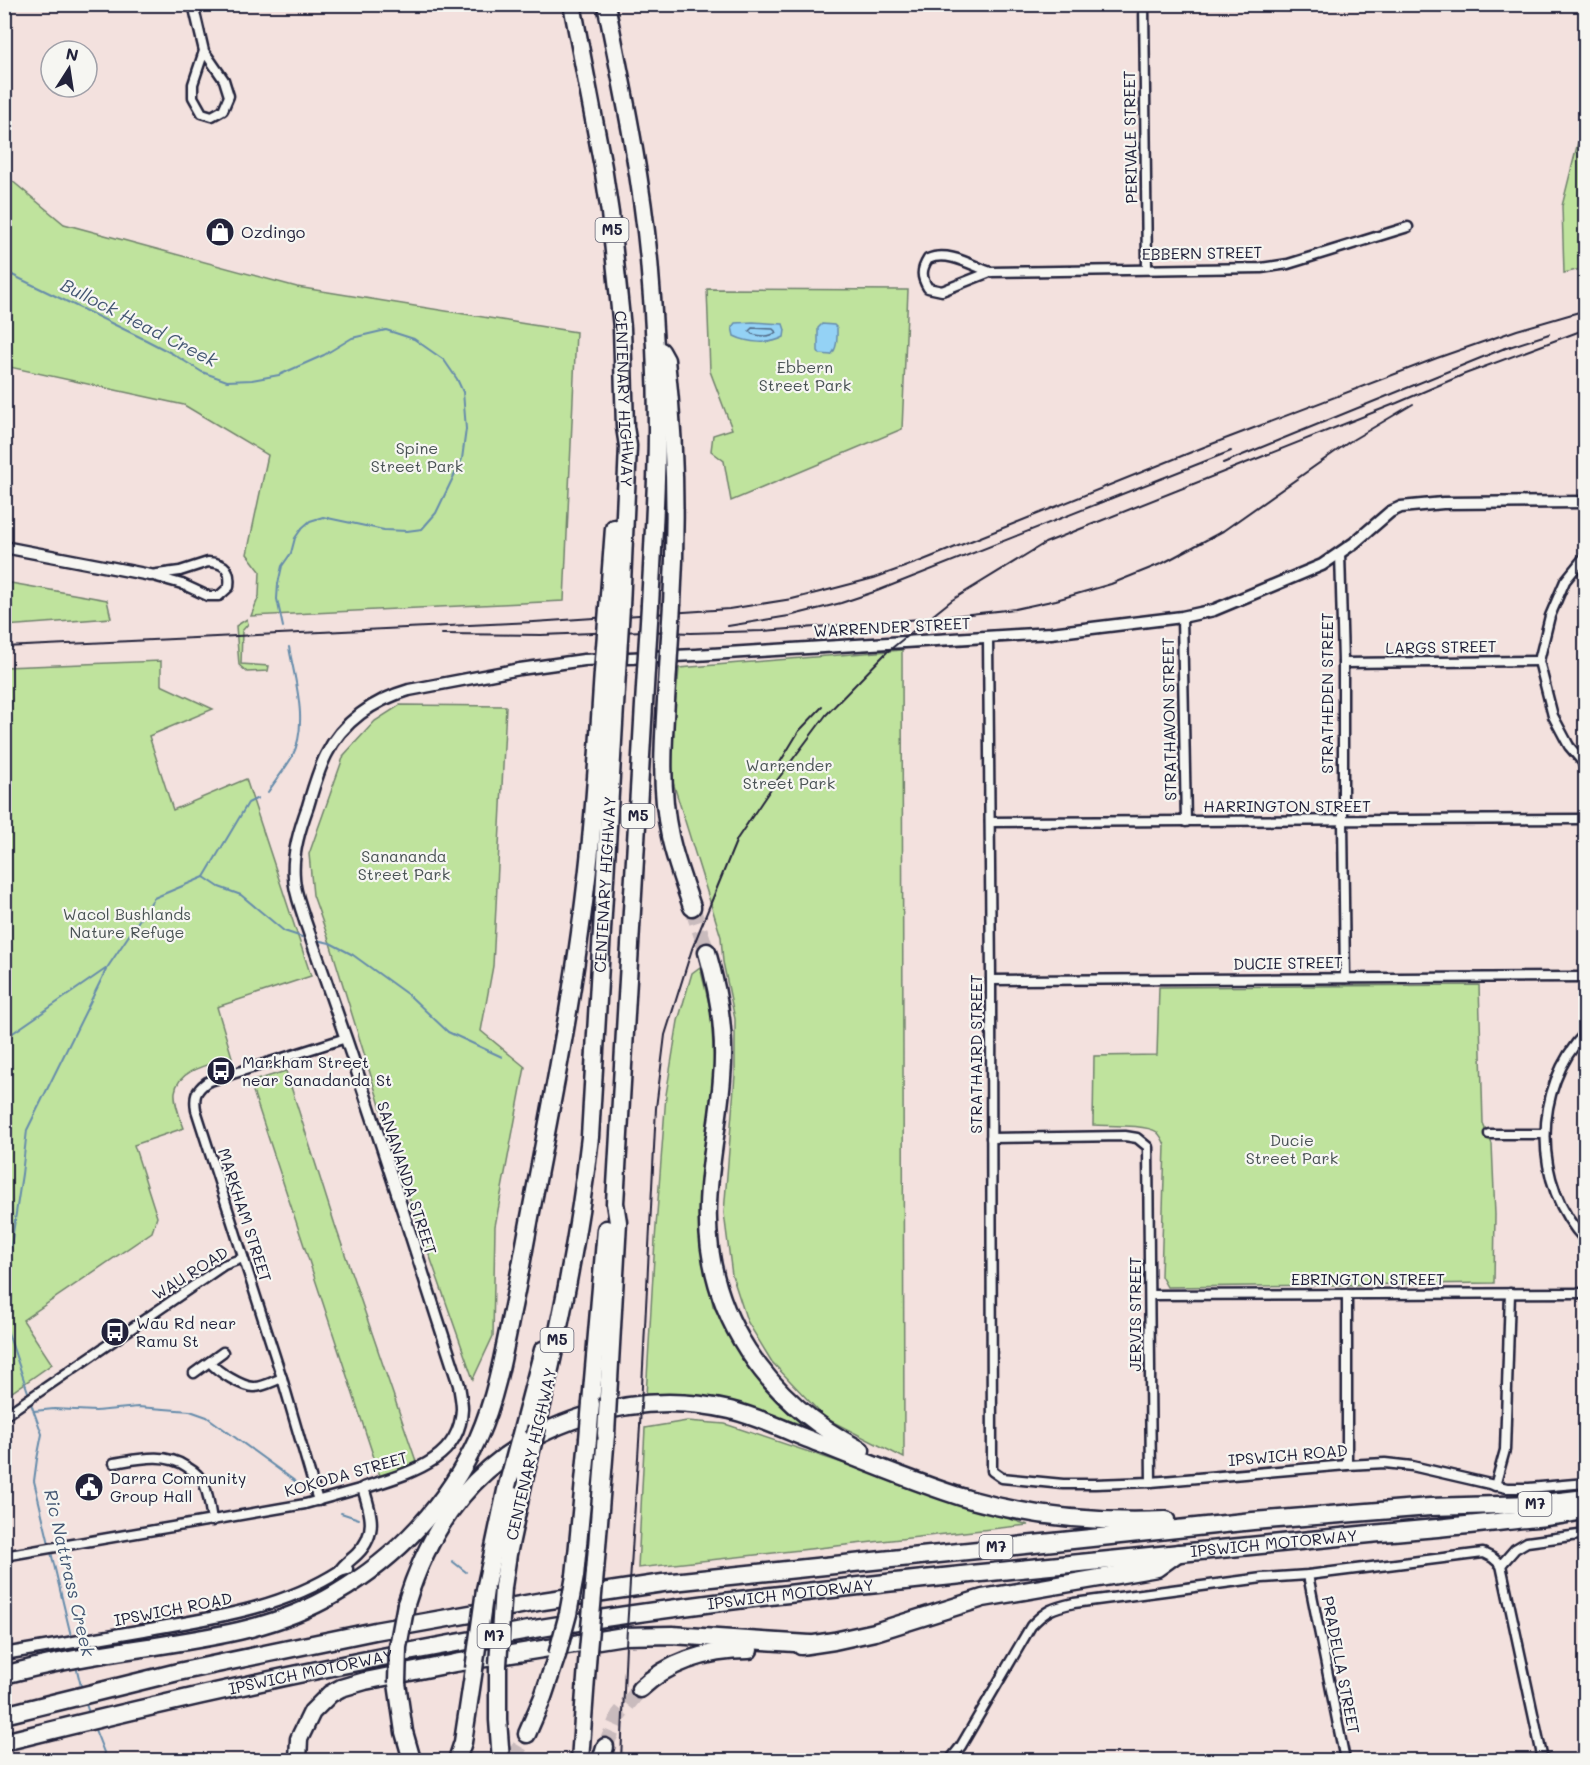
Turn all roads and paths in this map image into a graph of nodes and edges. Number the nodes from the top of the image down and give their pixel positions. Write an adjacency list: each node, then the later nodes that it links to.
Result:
1 (193, 4): 5 (street)
2 (572, 4): 19 (highway, CENTENARY HIGHWAY / M5, bridge)
3 (606, 4): 9 (highway, CENTENARY HIGHWAY / M5)
4 (1144, 4): 7 (street, PERIVALE STREET)
5 (204, 51): 5 (street)
6 (1408, 227): 7 (street, EBBERN STREET)
7 (1147, 269): 8 (street, EBBERN STREET)
8 (990, 272): 8 (street, EBBERN STREET)
9 (654, 339): 26 (highway, bridge); 36 (highway, CENTENARY HIGHWAY / M5, bridge)
10 (1586, 502): 12 (street, WARRENDER STREET)
11 (4, 547): 14 (street)
12 (1340, 553): 15 (street, WARRENDER STREET); 18 (street, STRATHEDEN STREET)
13 (1586, 555): 17 (street)
14 (150, 575): 14 (street)
15 (1182, 617): 16 (street, WARRENDER STREET); 24 (street, STRATHAVON STREET)
16 (988, 637): 23 (street, STRATHAIRD STREET); 25 (street, WARRENDER STREET)
17 (1539, 661): 18 (street, LARGS STREET); 20 (street)
18 (1343, 663): 22 (street, STRATHEDEN STREET)
19 (610, 672): 38 (highway, CENTENARY HIGHWAY / M5); 69 (highway)
20 (1586, 766)
21 (1586, 819): 22 (street, HARRINGTON STREET)
22 (1343, 821): 24 (street, HARRINGTON STREET); 29 (street, STRATHEDEN STREET)
23 (990, 822): 24 (street, HARRINGTON STREET); 30 (street, STRATHAIRD STREET)
24 (1186, 822)
25 (293, 878): 32 (street, SANANANDA STREET)
26 (692, 907)
27 (707, 952): 52 (highway)
28 (1586, 977): 29 (street, DUCIE STREET)
29 (1345, 978): 30 (street, DUCIE STREET)
30 (991, 980): 35 (street, STRATHAIRD STREET)
31 (1586, 1032): 34 (street)
32 (346, 1038): 39 (street, MARKHAM STREET); 48 (street, SANANANDA STREET)
33 (1489, 1134): 34 (street)
34 (1545, 1134): 37 (street)
35 (991, 1138): 43 (street, JERVIS STREET); 53 (street, STRATHAIRD STREET)
36 (615, 1203): 75 (highway, bridge); 81 (highway, CENTENARY HIGHWAY / M5, bridge)
37 (1586, 1241)
38 (574, 1253): 79 (highway, bridge); 80 (highway, CENTENARY HIGHWAY / M5, bridge)
39 (243, 1258): 47 (street, MARKHAM STREET); 49 (street, WAU ROAD)
40 (1510, 1293): 41 (street, EBRINGTON STREET); 42 (street, EBRINGTON STREET); 56 (street)
41 (1586, 1293)
42 (1347, 1294): 43 (street, EBRINGTON STREET); 51 (street)
43 (1150, 1295): 54 (street, JERVIS STREET)
44 (223, 1352): 45 (street)
45 (210, 1362): 46 (street); 47 (street)
46 (194, 1373)
47 (282, 1378): 59 (street, MARKHAM STREET)
48 (459, 1385): 57 (street, KOKODA STREET)
49 (4, 1416)
50 (114, 1463): 61 (street)
51 (1347, 1465): 54 (street, IPSWICH ROAD); 56 (street, IPSWICH ROAD)
52 (886, 1469): 62 (highway); 78 (highway, bridge)
53 (992, 1471): 54 (street, IPSWICH ROAD)
54 (1151, 1482)
55 (1586, 1483): 56 (street, IPSWICH ROAD)
56 (1495, 1486)
57 (366, 1487): 59 (street, KOKODA STREET); 69 (street, IPSWICH ROAD)
58 (1586, 1498): 62 (highway, IPSWICH MOTORWAY / M7)
59 (318, 1501): 61 (street, KOKODA STREET)
60 (1581, 1513): 64 (highway, IPSWICH MOTORWAY / M7)
61 (212, 1521): 65 (street, KOKODA STREET)
62 (1252, 1521): 74 (highway, IPSWICH MOTORWAY / M7)
63 (1586, 1534): 66 (street)
64 (1179, 1553): 68 (highway); 76 (highway, IPSWICH MOTORWAY / M7)
65 (4, 1556)
66 (1501, 1565): 67 (street); 84 (street)
67 (1308, 1575): 82 (street); 83 (street, PRADELLA STREET)
68 (810, 1644): 73 (highway); 77 (highway)
69 (92, 1647): 71 (highway)
70 (4, 1654): 71 (street)
71 (51, 1655): 72 (highway)
72 (4, 1675)
73 (640, 1689)
74 (4, 1715)
75 (527, 1734)
76 (4, 1742)
77 (298, 1761)
78 (412, 1761)
79 (458, 1761)
80 (501, 1761)
81 (580, 1761)
82 (950, 1761)
83 (1345, 1761)
84 (1543, 1761)

